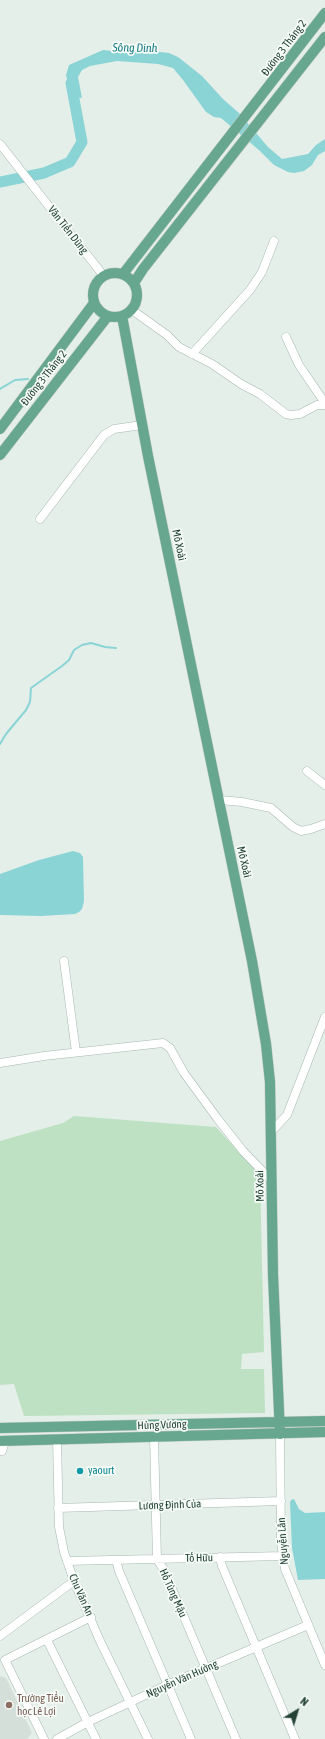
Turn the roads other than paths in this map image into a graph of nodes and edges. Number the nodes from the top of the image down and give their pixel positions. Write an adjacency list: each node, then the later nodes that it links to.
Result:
1 (325, 13): 5 (main road, Đường 3 Tháng 2)
2 (325, 37): 7 (main road)
3 (0, 144): 6 (street, Văn Tiến Dũng)
4 (274, 241): 13 (street)
5 (123, 274): 6 (main road); 7 (main road)
6 (103, 275): 8 (main road)
7 (134, 283): 9 (main road)
8 (94, 303): 10 (main road); 16 (main road, Đường 3 Tháng 2)
9 (132, 310): 11 (main road); 13 (street)
10 (108, 316): 11 (main road); 17 (main road, Đường 3 Tháng 2)
11 (122, 316): 15 (main road, Mô Xoài)
12 (286, 337): 14 (street)
13 (192, 354): 14 (street)
14 (325, 404)
15 (142, 425): 18 (street); 21 (main road, Mô Xoài)
16 (0, 429)
17 (2, 449)
18 (40, 518)
19 (307, 771): 20 (street)
20 (325, 785)
21 (220, 800): 22 (street); 27 (main road, Mô Xoài)
22 (325, 824)
23 (64, 961): 25 (street)
24 (325, 1017): 27 (street)
25 (76, 1052): 26 (street); 28 (street)
26 (0, 1063)
27 (271, 1132): 28 (main road, Mô Xoài)
28 (272, 1181): 30 (main road, Mô Xoài)
29 (325, 1421): 30 (main road, Hùng Vương)
30 (280, 1422): 31 (main road, Hùng Vương); 33 (main road, Mô Xoài)
31 (0, 1428)
32 (325, 1432): 33 (main road, Hùng Vương)
33 (280, 1434): 34 (main road, Hùng Vương); 38 (street, Nguyễn Lân)
34 (154, 1437): 35 (main road, Hùng Vương); 39 (street, Hồ Tùng Mậu)
35 (57, 1439): 36 (main road, Hùng Vương); 40 (street, Chu Văn An)
36 (3, 1441): 37 (street)
37 (0, 1451)
38 (281, 1501): 39 (street, Lương Định Của); 41 (street, Nguyễn Lân)
39 (155, 1506): 40 (street, Lương Định Của); 43 (street, Hồ Tùng Mậu)
40 (58, 1508): 45 (street, Chu Văn An)
41 (283, 1556): 42 (street, Tố Hữu); 48 (street, Nguyễn Lân)
42 (220, 1557): 43 (street, Tố Hữu); 51 (street)
43 (157, 1559): 44 (street, Tố Hữu); 53 (street, Hồ Tùng Mậu)
44 (116, 1560): 45 (street, Tố Hữu); 54 (street)
45 (67, 1561): 46 (street, Chu Văn An)
46 (74, 1581): 47 (street, Chu Văn An); 49 (street)
47 (91, 1617): 50 (street); 55 (street, Chu Văn An)
48 (308, 1624): 51 (street, Nguyễn Văn Hưởng); 52 (street, Nguyễn Lân)
49 (0, 1636)
50 (47, 1640): 56 (street); 57 (street)
51 (255, 1646): 53 (street, Nguyễn Văn Hưởng); 63 (street)
52 (325, 1665)
53 (206, 1668): 54 (street, Nguyễn Văn Hưởng); 62 (street, Hồ Tùng Mậu)
54 (167, 1685): 55 (street, Nguyễn Văn Hưởng); 61 (street)
55 (131, 1702): 56 (street, Nguyễn Văn Hưởng); 60 (street, Chu Văn An)
56 (88, 1722): 58 (street, Nguyễn Văn Hưởng); 59 (street)
57 (44, 1739)
58 (57, 1739)
59 (96, 1739)
60 (148, 1739)
61 (191, 1739)
62 (236, 1739)
63 (295, 1739)

